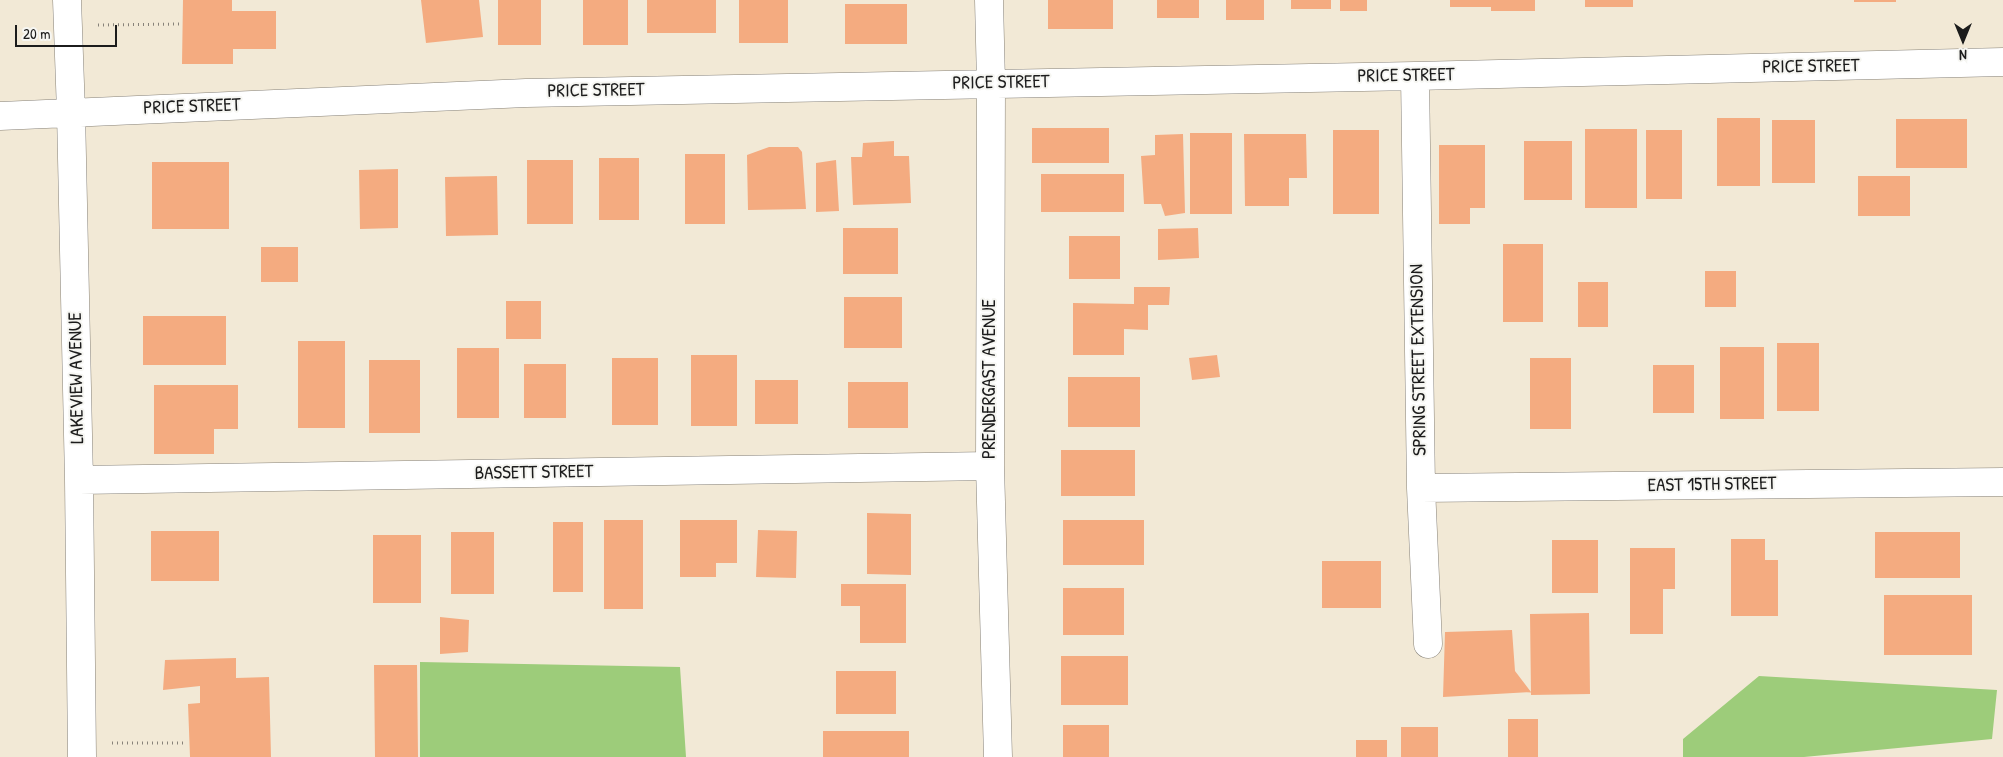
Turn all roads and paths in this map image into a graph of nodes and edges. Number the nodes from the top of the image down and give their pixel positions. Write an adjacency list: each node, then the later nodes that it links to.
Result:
1 (989, 0): 6 (street, PRENDERGAST AVENUE)
2 (67, 13): 3 (path); 7 (street, LAKEVIEW AVENUE)
3 (183, 24)
4 (2003, 62): 5 (street, PRICE STREET)
5 (1415, 76): 6 (street, PRICE STREET); 12 (street, SPRING STREET EXTENSION)
6 (991, 83): 7 (street, PRICE STREET); 9 (street, PRENDERGAST AVENUE)
7 (71, 112): 8 (street, PRICE STREET); 10 (street, LAKEVIEW AVENUE)
8 (0, 116)
9 (990, 466): 10 (street, BASSETT STREET); 16 (street, PRENDERGAST AVENUE)
10 (79, 480): 15 (street, LAKEVIEW AVENUE)
11 (2003, 482): 12 (street, EAST 15TH STREET)
12 (1420, 488): 13 (street, SPRING STREET EXTENSION)
13 (1428, 644)
14 (186, 742): 15 (path)
15 (82, 750)
16 (998, 757)

